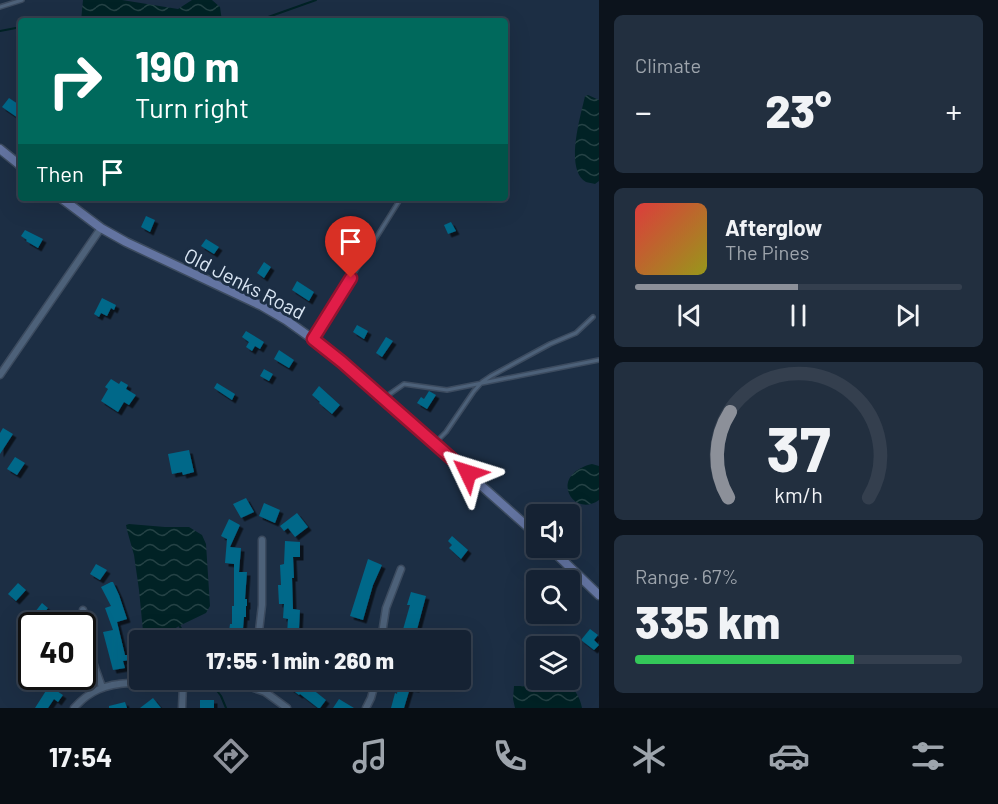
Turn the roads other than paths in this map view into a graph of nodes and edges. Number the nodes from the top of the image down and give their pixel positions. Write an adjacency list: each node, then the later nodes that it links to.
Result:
1 (22, 0): 2 (lane)
2 (0, 7)
3 (0, 149): 4 (street)
4 (18, 164)
5 (65, 201): 7 (street, Old Jenks Road)
6 (399, 201): 9 (lane)
7 (100, 228): 9 (street, Old Jenks Road); 11 (street)
8 (593, 317): 12 (lane)
9 (313, 339): 13 (street, Old Jenks Road)
10 (599, 360): 12 (lane)
11 (0, 375)
12 (482, 382): 13 (lane); 14 (lane)
13 (383, 399): 14 (street, Old Jenks Road)
14 (434, 444): 15 (street, Old Jenks Road)
15 (526, 525)
16 (262, 540): 21 (street)
17 (560, 558): 19 (street)
18 (401, 569): 22 (street)
19 (599, 595)
20 (83, 610): 24 (street)
21 (260, 630)
22 (383, 630)
23 (129, 683): 24 (street)
24 (102, 687): 28 (street)
25 (183, 690): 29 (street)
26 (261, 690): 30 (street)
27 (373, 690): 31 (street)
28 (74, 708)
29 (182, 708)
30 (287, 708)
31 (366, 708)

